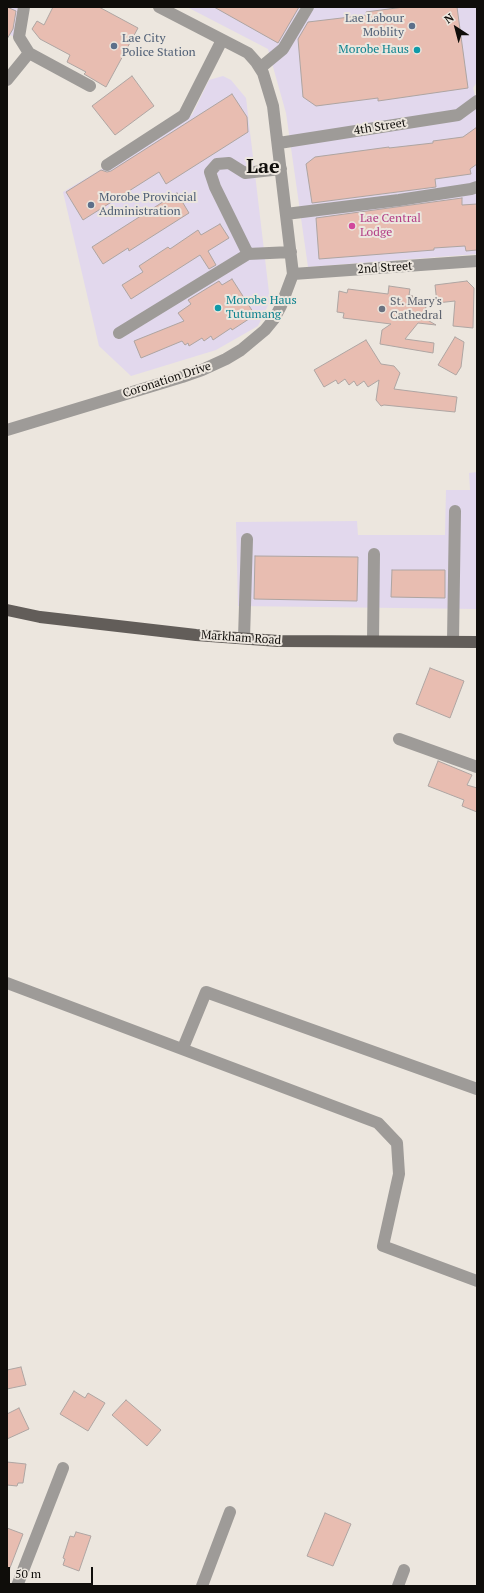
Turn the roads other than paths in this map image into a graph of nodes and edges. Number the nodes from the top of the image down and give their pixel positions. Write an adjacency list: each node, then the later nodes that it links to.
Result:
1 (24, 7): 6 (street)
2 (160, 7): 4 (street, Coronation Drive)
3 (308, 7): 7 (street)
4 (173, 10): 5 (street, Coronation Drive)
5 (222, 40): 7 (street, Coronation Drive); 12 (street)
6 (30, 53): 8 (street); 9 (street)
7 (260, 68): 11 (street, Coronation Drive)
8 (7, 80)
9 (90, 86)
10 (477, 101): 11 (street, 4th Street)
11 (279, 143): 13 (street, Coronation Drive)
12 (107, 165)
13 (281, 169): 15 (street, Coronation Drive); 17 (street)
14 (477, 187): 15 (street)
15 (286, 214): 16 (street, Coronation Drive)
16 (291, 252): 17 (street); 19 (street, Coronation Drive)
17 (248, 254): 20 (street)
18 (477, 261): 19 (street, 2nd Street)
19 (293, 274): 21 (street, Coronation Drive)
20 (119, 333)
21 (7, 430)
22 (455, 511): 28 (street)
23 (247, 539): 26 (street)
24 (374, 554): 27 (street)
25 (7, 610): 26 (main road, Markham Road)
26 (244, 638): 27 (main road, Markham Road)
27 (373, 641): 28 (main road, Markham Road)
28 (453, 642): 29 (main road, Markham Road)
29 (477, 642)
30 (399, 739): 31 (street)
31 (477, 767)
32 (7, 982): 33 (street)
33 (183, 1048): 34 (street); 35 (street)
34 (477, 1089)
35 (477, 1281)
36 (62, 1468): 39 (street)
37 (230, 1512): 40 (street)
38 (404, 1570): 41 (street)
39 (17, 1586)
40 (202, 1586)
41 (398, 1586)

